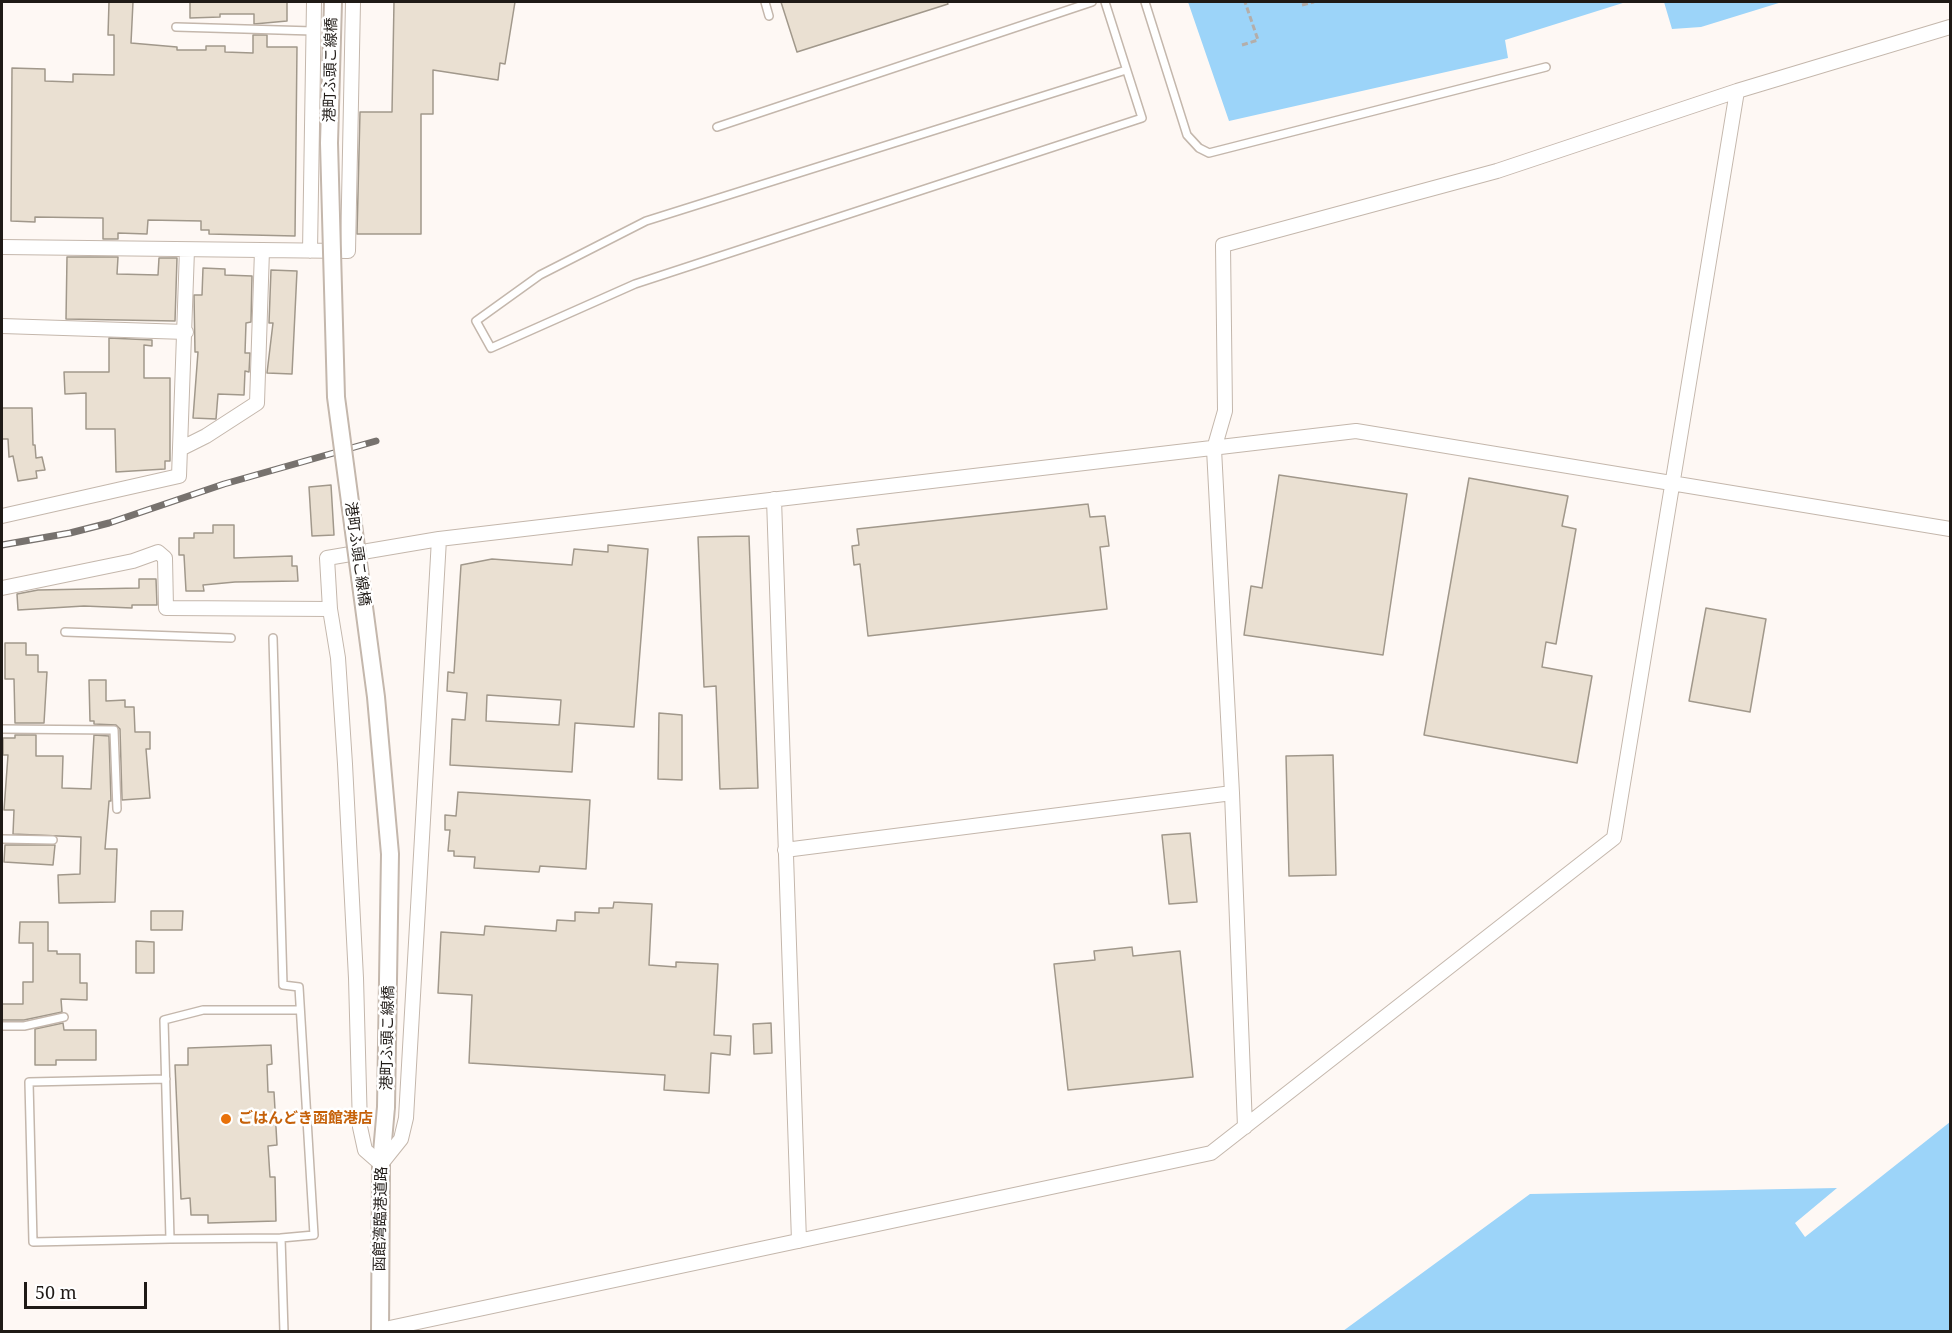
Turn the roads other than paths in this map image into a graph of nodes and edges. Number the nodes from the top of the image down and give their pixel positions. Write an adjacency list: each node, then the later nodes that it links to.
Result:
1 (314, 2): 11 (street)
2 (333, 2): 44 (street, 港町ふ頭こ線橋, bridge)
3 (353, 2): 19 (street)
4 (765, 2): 8 (lane)
5 (1092, 2): 15 (lane)
6 (1105, 2): 13 (lane)
7 (1145, 2): 12 (lane)
8 (769, 16)
9 (176, 27): 11 (lane)
10 (1950, 27): 14 (street)
11 (313, 31): 19 (street)
12 (1546, 67)
13 (1126, 70): 13 (lane)
14 (1737, 91): 23 (street); 24 (street)
15 (717, 127)
16 (2, 247): 17 (street)
17 (187, 250): 18 (street); 21 (street)
18 (262, 250): 19 (street); 22 (street)
19 (310, 250)
20 (2, 326): 21 (street)
21 (186, 332): 22 (street)
22 (180, 449): 26 (street)
23 (1214, 449): 24 (street); 25 (street); 35 (street)
24 (1670, 484): 27 (street); 45 (street)
25 (774, 499): 28 (street); 39 (street)
26 (2, 516)
27 (1950, 529)
28 (439, 539): 30 (street); 46 (street)
29 (2, 588): 30 (street)
30 (330, 609): 46 (street)
31 (65, 632): 32 (lane)
32 (231, 638)
33 (273, 638): 40 (lane)
34 (2, 729): 36 (lane)
35 (1232, 793): 39 (street); 45 (street)
36 (117, 809)
37 (2, 839): 38 (lane)
38 (53, 840)
39 (785, 850): 49 (street)
40 (300, 1010): 43 (lane); 47 (lane)
41 (64, 1017): 42 (lane)
42 (2, 1026)
43 (166, 1079): 48 (lane); 48 (lane)
44 (386, 1107): 46 (street, 函館湾臨港道路)
45 (1245, 1127): 49 (street)
46 (381, 1164): 50 (street, 函館湾臨港道路)
47 (281, 1238): 48 (lane); 51 (lane)
48 (170, 1239)
49 (799, 1241): 50 (street)
50 (380, 1331)
51 (284, 1332)

